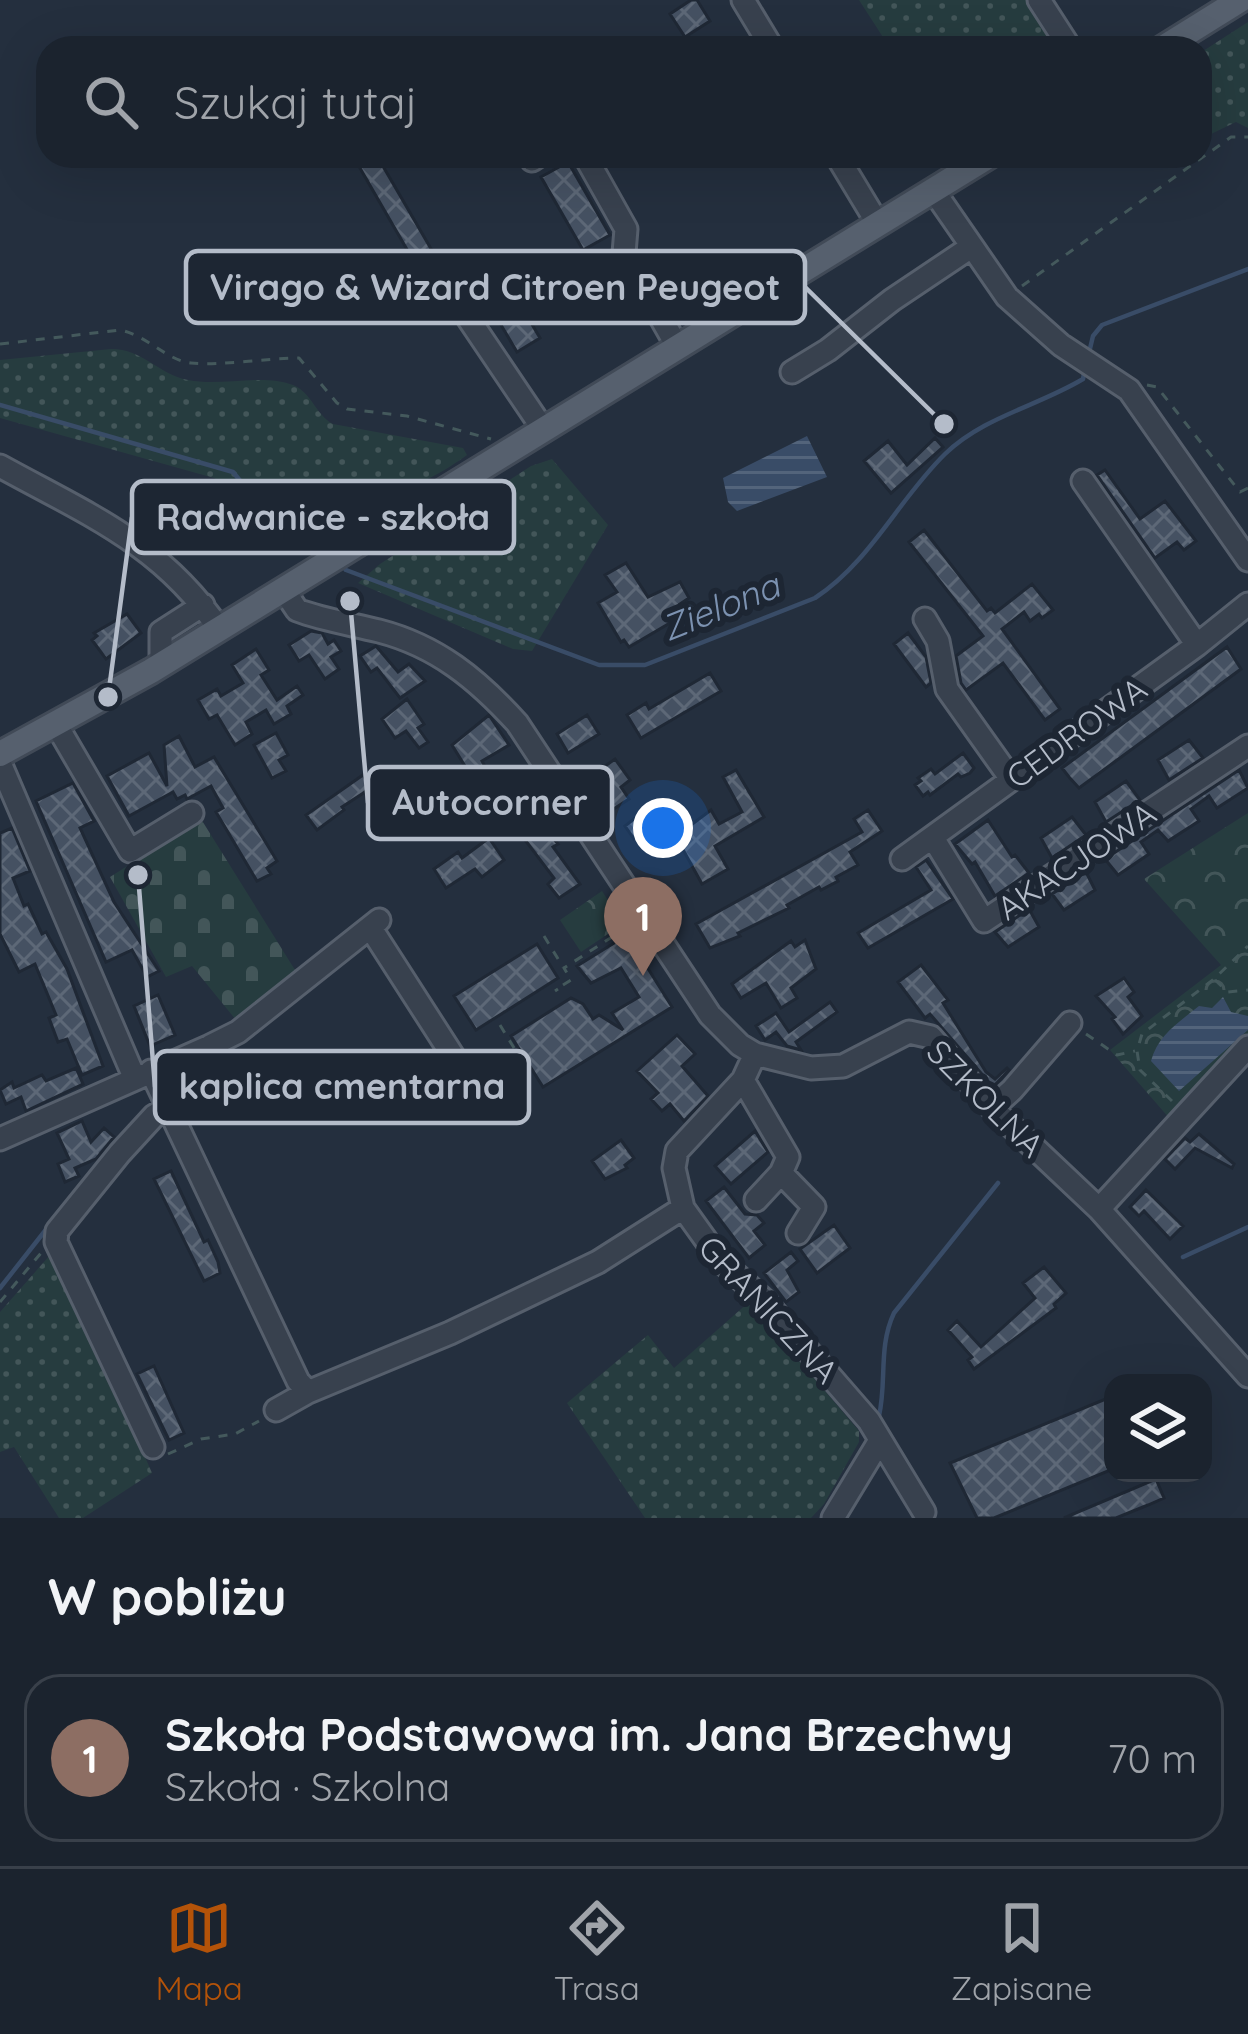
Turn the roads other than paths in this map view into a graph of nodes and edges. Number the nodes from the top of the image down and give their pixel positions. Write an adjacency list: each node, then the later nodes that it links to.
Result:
1 (743, 0): 4 (street)
2 (1039, 0): 5 (street)
3 (1240, 0): 6 (main road)
4 (765, 36)
5 (1062, 36)
6 (1182, 36)
7 (592, 168): 14 (street)
8 (844, 168): 11 (street)
9 (969, 168): 10 (main road)
10 (933, 190): 11 (main road); 12 (street)
11 (878, 224): 14 (main road)
12 (971, 247): 15 (street); 19 (street)
13 (435, 269): 16 (street)
14 (677, 346): 16 (main road)
15 (792, 372)
16 (543, 429): 20 (main road)
17 (0, 466): 21 (street)
18 (1083, 481): 25 (street)
19 (1248, 560)
20 (283, 589): 24 (main road); 37 (street, SZKOLNA)
21 (203, 604): 24 (street); 26 (street)
22 (1248, 604): 25 (street, CEDROWA)
23 (925, 619): 30 (street)
24 (219, 629): 26 (main road)
25 (1197, 645): 30 (street, CEDROWA)
26 (161, 664): 27 (main road)
27 (57, 726): 29 (main road); 31 (street)
28 (1248, 746): 32 (street, AKACJOWA)
29 (0, 759): 38 (street)
30 (1011, 779): 32 (street, CEDROWA)
31 (192, 812)
32 (933, 838): 33 (street, CEDROWA)
33 (902, 859)
34 (1070, 1023): 42 (street)
35 (210, 1046): 38 (street); 40 (street); 41 (street)
36 (1248, 1047): 47 (street)
37 (755, 1054): 39 (street, GRANICZNA); 42 (street, SZKOLNA)
38 (143, 1075): 41 (street); 43 (street)
39 (742, 1080): 44 (street); 46 (street, GRANICZNA)
40 (471, 1084)
41 (167, 1108): 50 (street); 53 (street)
42 (992, 1108): 47 (street, SZKOLNA)
43 (0, 1138)
44 (782, 1173): 45 (street); 48 (street)
45 (756, 1200)
46 (683, 1208): 50 (street); 52 (street, GRANICZNA)
47 (1100, 1209): 49 (street, SZKOLNA)
48 (798, 1233)
49 (1248, 1376)
50 (308, 1392): 51 (street)
51 (276, 1410)
52 (879, 1442): 54 (street, GRANICZNA); 55 (street)
53 (153, 1447)
54 (924, 1512)
55 (833, 1518)

